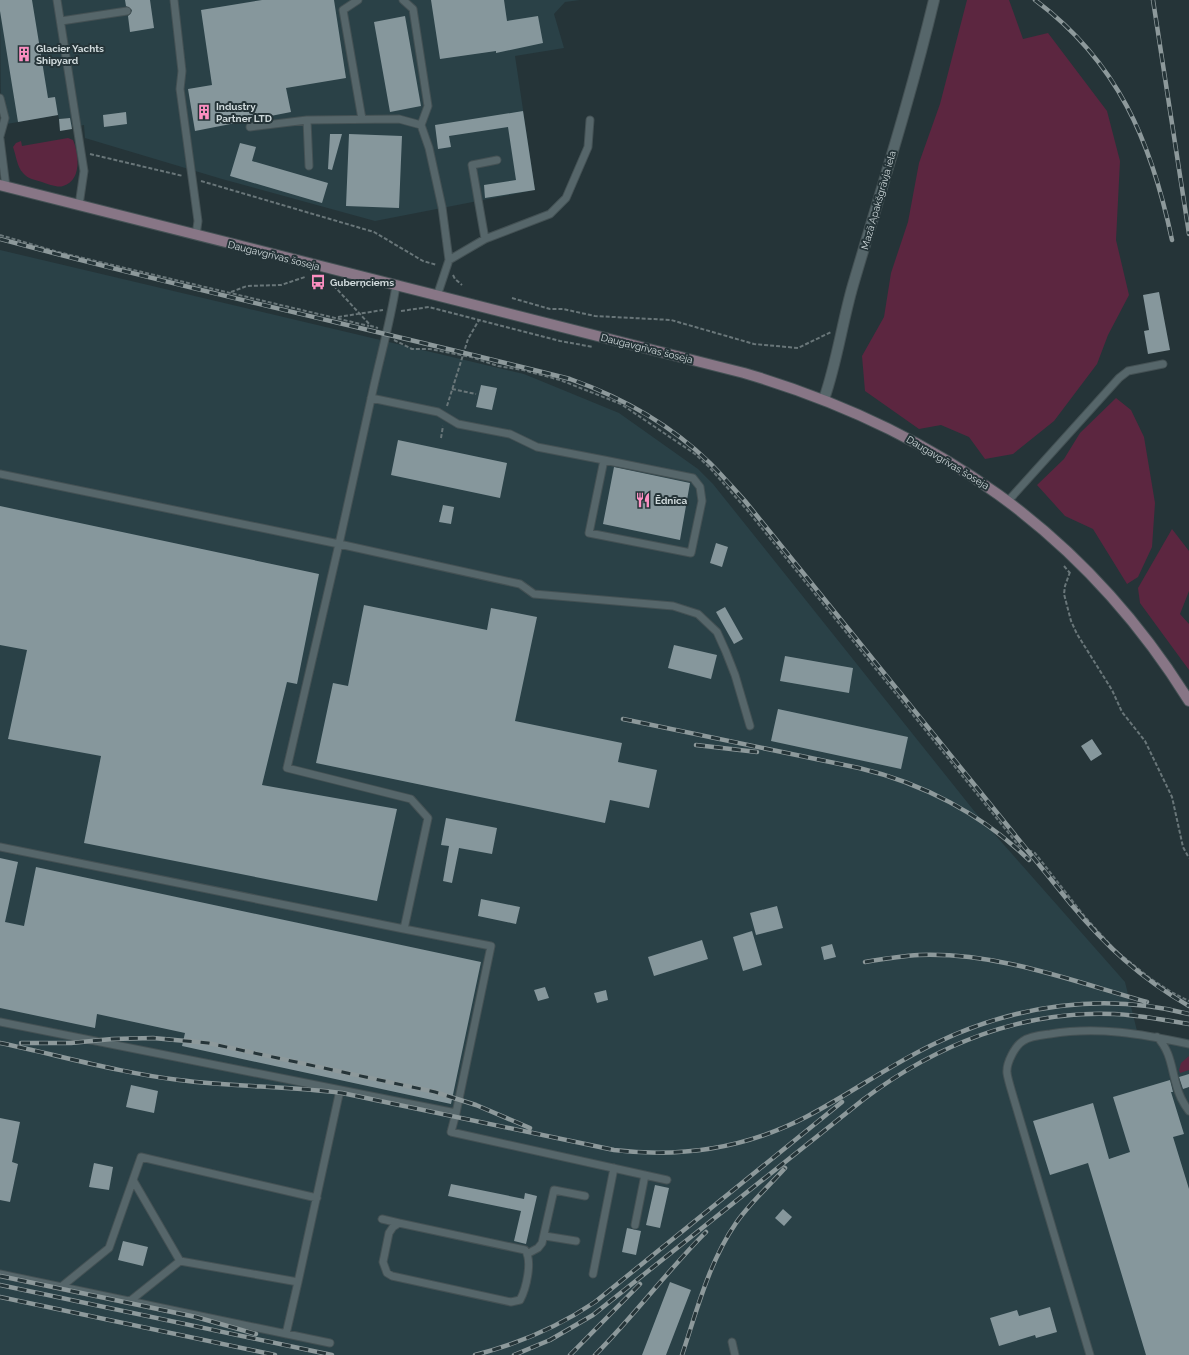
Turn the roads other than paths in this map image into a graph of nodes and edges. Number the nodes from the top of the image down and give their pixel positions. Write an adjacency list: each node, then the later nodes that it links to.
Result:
1 (57, 0): 7 (lane)
2 (174, 0): 19 (lane)
3 (358, 0): 9 (lane)
4 (403, 0): 12 (lane)
5 (934, 0): 26 (street, Mazā Apakšgrāvja iela)
6 (127, 10): 7 (lane)
7 (61, 21): 18 (lane)
8 (0, 98): 14 (lane)
9 (362, 119): 10 (lane); 12 (lane)
10 (307, 120): 13 (lane); 16 (lane)
11 (590, 120): 20 (lane)
12 (421, 125): 21 (lane)
13 (250, 127)
14 (0, 137): 17 (lane)
15 (497, 160): 20 (lane)
16 (309, 166)
17 (3, 186): 18 (main road, Daugavgrīvas šoseja)
18 (78, 205): 19 (main road, Daugavgrīvas šoseja)
19 (196, 235): 22 (main road, Daugavgrīvas šoseja)
20 (485, 239): 21 (lane)
21 (449, 260): 23 (lane)
22 (396, 286): 23 (main road, Daugavgrīvas šoseja); 25 (lane)
23 (437, 296): 26 (main road, Daugavgrīvas šoseja)
24 (1163, 364): 29 (lane)
25 (371, 398): 27 (lane); 30 (lane)
26 (824, 399): 29 (main road, Daugavgrīvas šoseja)
27 (604, 460): 27 (lane)
28 (0, 474): 30 (lane)
29 (1008, 501): 31 (main road, Daugavgrīvas šoseja)
30 (338, 544): 32 (lane); 34 (lane)
31 (1189, 701)
32 (750, 726)
33 (0, 847): 34 (lane)
34 (404, 929): 40 (lane)
35 (0, 1022): 38 (lane)
36 (1157, 1037): 37 (lane); 39 (lane); 63 (lane)
37 (1189, 1044)
38 (340, 1090): 40 (lane); 46 (lane)
39 (1189, 1111)
40 (456, 1114): 41 (lane)
41 (614, 1168): 42 (lane); 55 (lane)
42 (645, 1175): 44 (lane); 49 (lane)
43 (133, 1180): 46 (lane); 53 (lane); 57 (lane)
44 (667, 1180)
45 (585, 1196): 50 (lane)
46 (317, 1198): 56 (lane)
47 (382, 1219): 48 (lane)
48 (400, 1223): 52 (lane); 52 (lane)
49 (635, 1225)
50 (545, 1236): 51 (lane); 52 (lane)
51 (576, 1241)
52 (527, 1254)
53 (180, 1261): 56 (lane); 58 (lane)
54 (0, 1274): 57 (lane)
55 (593, 1274)
56 (298, 1282): 59 (lane)
57 (60, 1287): 58 (lane)
58 (130, 1301): 59 (lane)
59 (286, 1334): 61 (lane)
60 (732, 1342): 62 (lane)
61 (330, 1343)
62 (735, 1355)
63 (1090, 1355)

